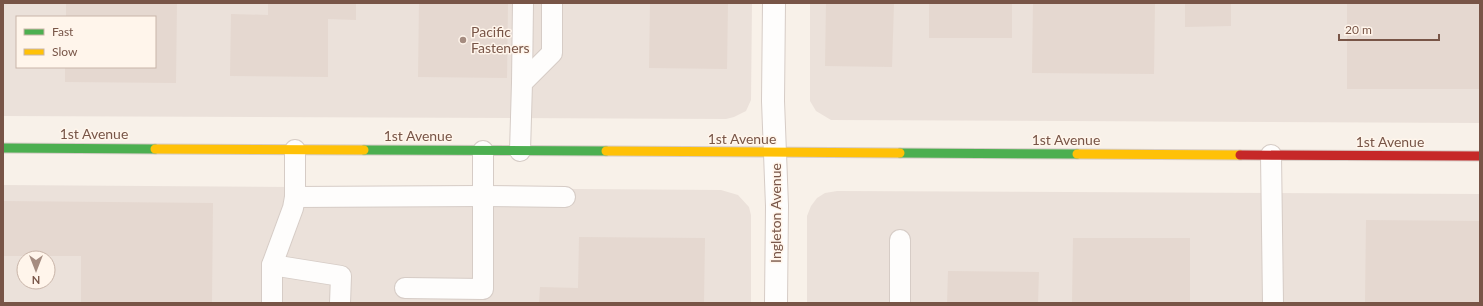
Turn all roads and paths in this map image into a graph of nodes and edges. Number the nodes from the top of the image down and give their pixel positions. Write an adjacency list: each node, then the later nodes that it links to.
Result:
1 (523, 3): 4 (lane)
2 (552, 3): 4 (lane)
3 (774, 3): 9 (street, Ingleton Avenue)
4 (522, 83): 8 (lane)
5 (3, 148): 6 (street, 1st Avenue)
6 (295, 150): 7 (street, 1st Avenue); 13 (lane)
7 (483, 151): 8 (street, 1st Avenue); 12 (lane)
8 (520, 151): 9 (street, 1st Avenue)
9 (775, 153): 10 (street, 1st Avenue); 20 (street, Ingleton Avenue)
10 (1271, 155): 11 (street, 1st Avenue); 22 (lane)
11 (1480, 156)
12 (482, 196): 13 (lane); 14 (lane); 17 (lane)
13 (295, 197): 16 (lane)
14 (565, 197)
15 (900, 240): 21 (lane)
16 (272, 265): 18 (lane); 19 (lane)
17 (405, 288)
18 (272, 303)
19 (340, 303)
20 (776, 303)
21 (900, 303)
22 (1273, 303)

